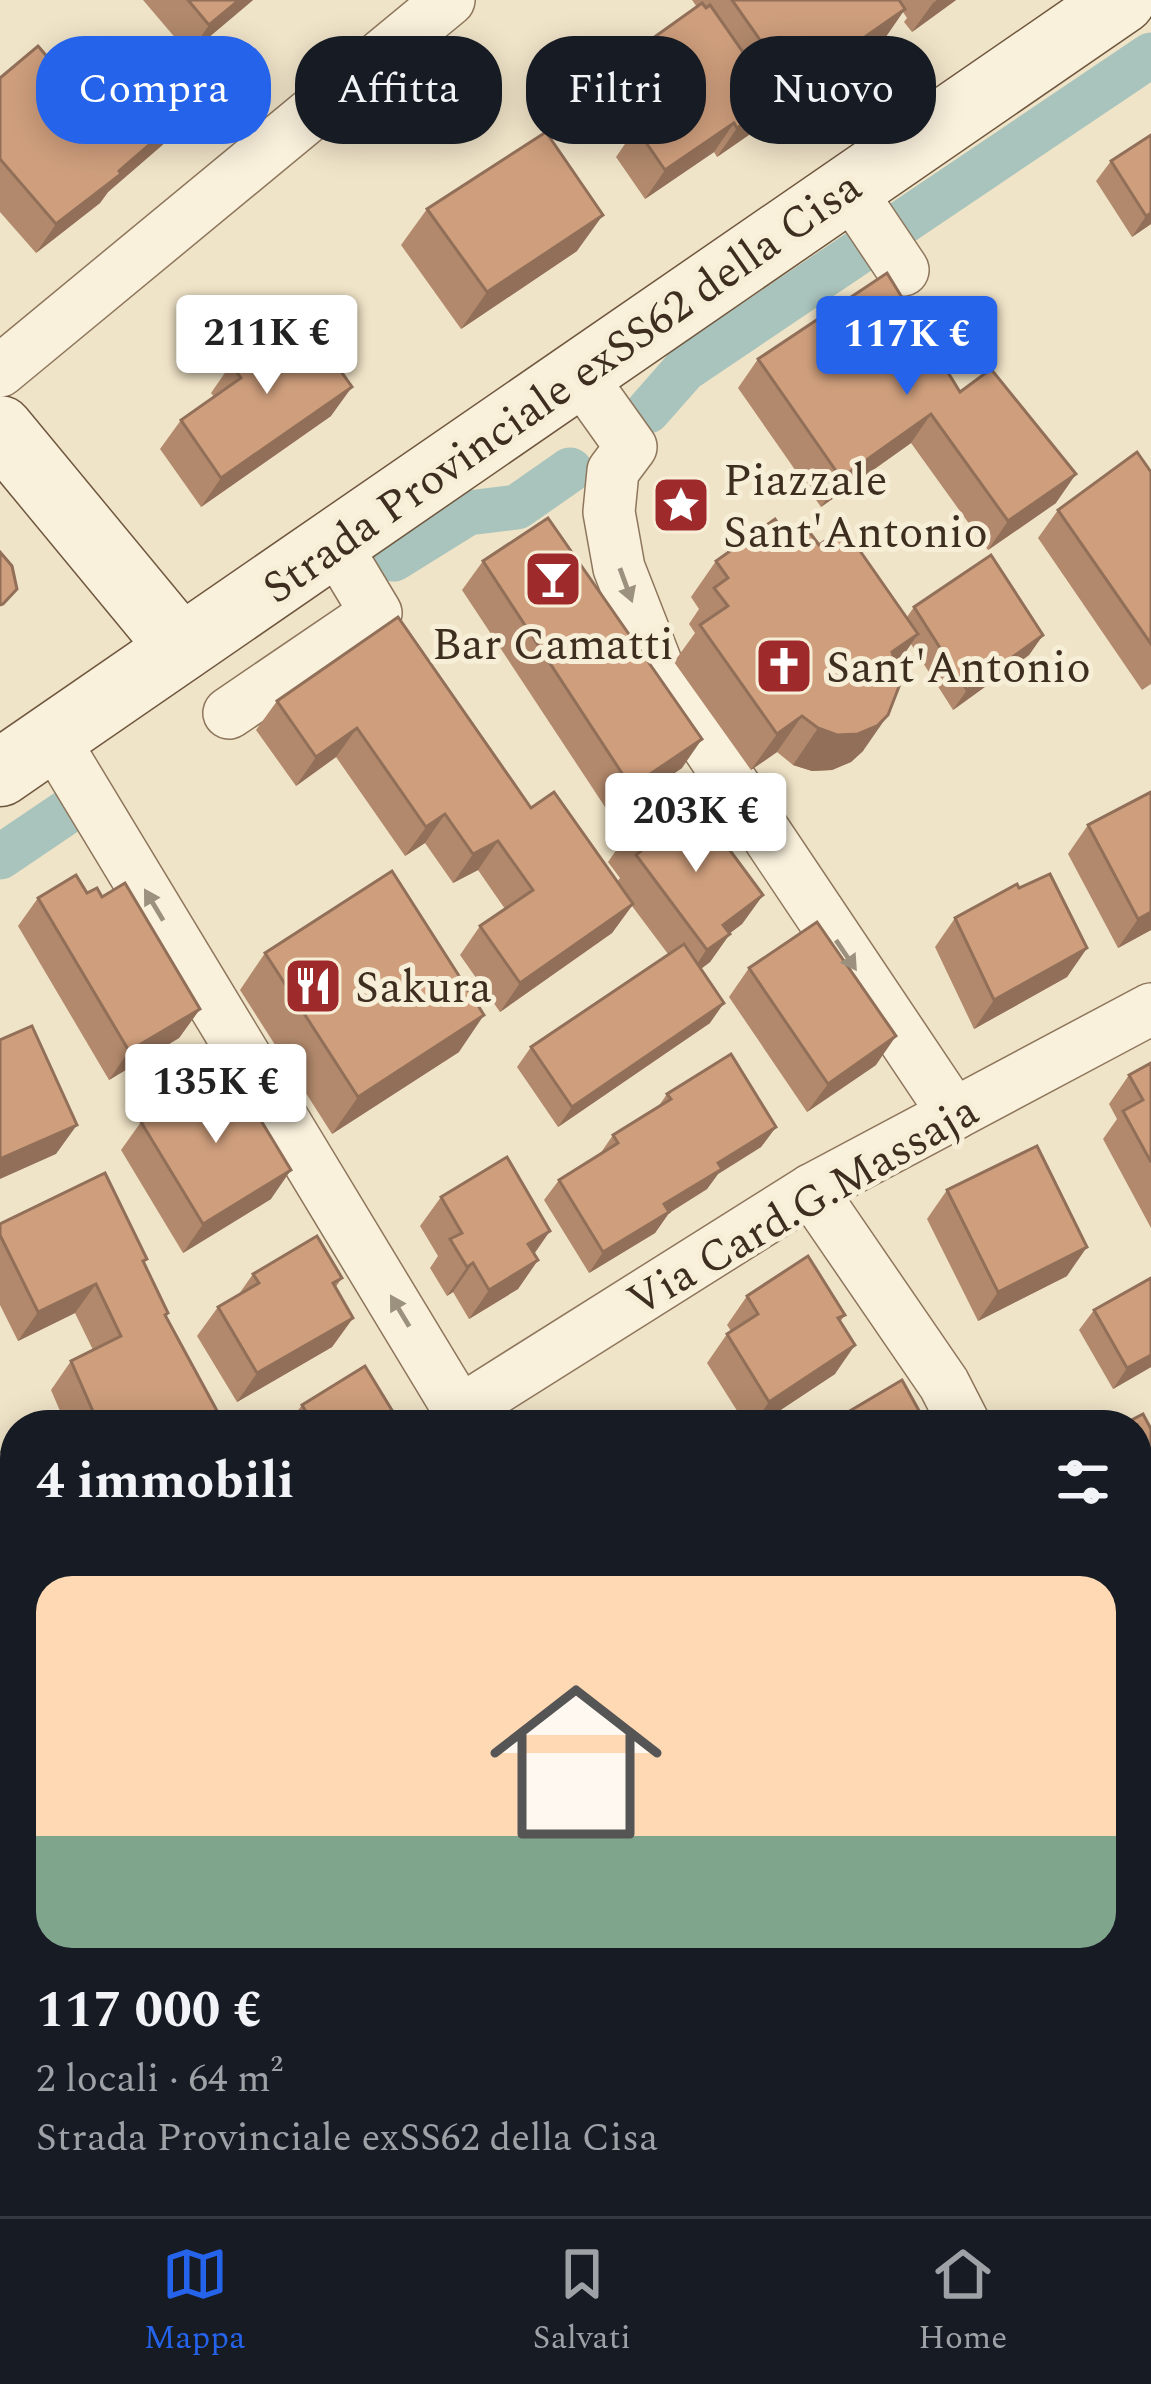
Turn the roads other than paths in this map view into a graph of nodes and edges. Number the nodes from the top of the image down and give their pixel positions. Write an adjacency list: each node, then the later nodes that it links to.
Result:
1 (449, 0): 5 (street)
2 (1122, 0): 3 (street, Strada Provinciale exSS62 della Cisa)
3 (848, 188): 4 (street); 6 (street, Strada Provinciale exSS62 della Cisa)
4 (903, 270)
5 (0, 370)
6 (579, 374): 8 (street, Strada Provinciale exSS62 della Cisa); 13 (street, one-way to 13)
7 (0, 429): 9 (street)
8 (334, 543): 9 (street, Strada Provinciale exSS62 della Cisa); 10 (street)
9 (181, 648): 11 (street, Strada Provinciale exSS62 della Cisa)
10 (229, 713)
11 (26, 755): 15 (street, one-way to 11)
12 (1151, 1009): 13 (street, Via Card.G.Massaja)
13 (954, 1114): 14 (street, Via Card.G.Massaja)
14 (811, 1190): 16 (street, Via Card.G.Massaja); 17 (street)
15 (460, 1410)
16 (476, 1410)
17 (957, 1410)

